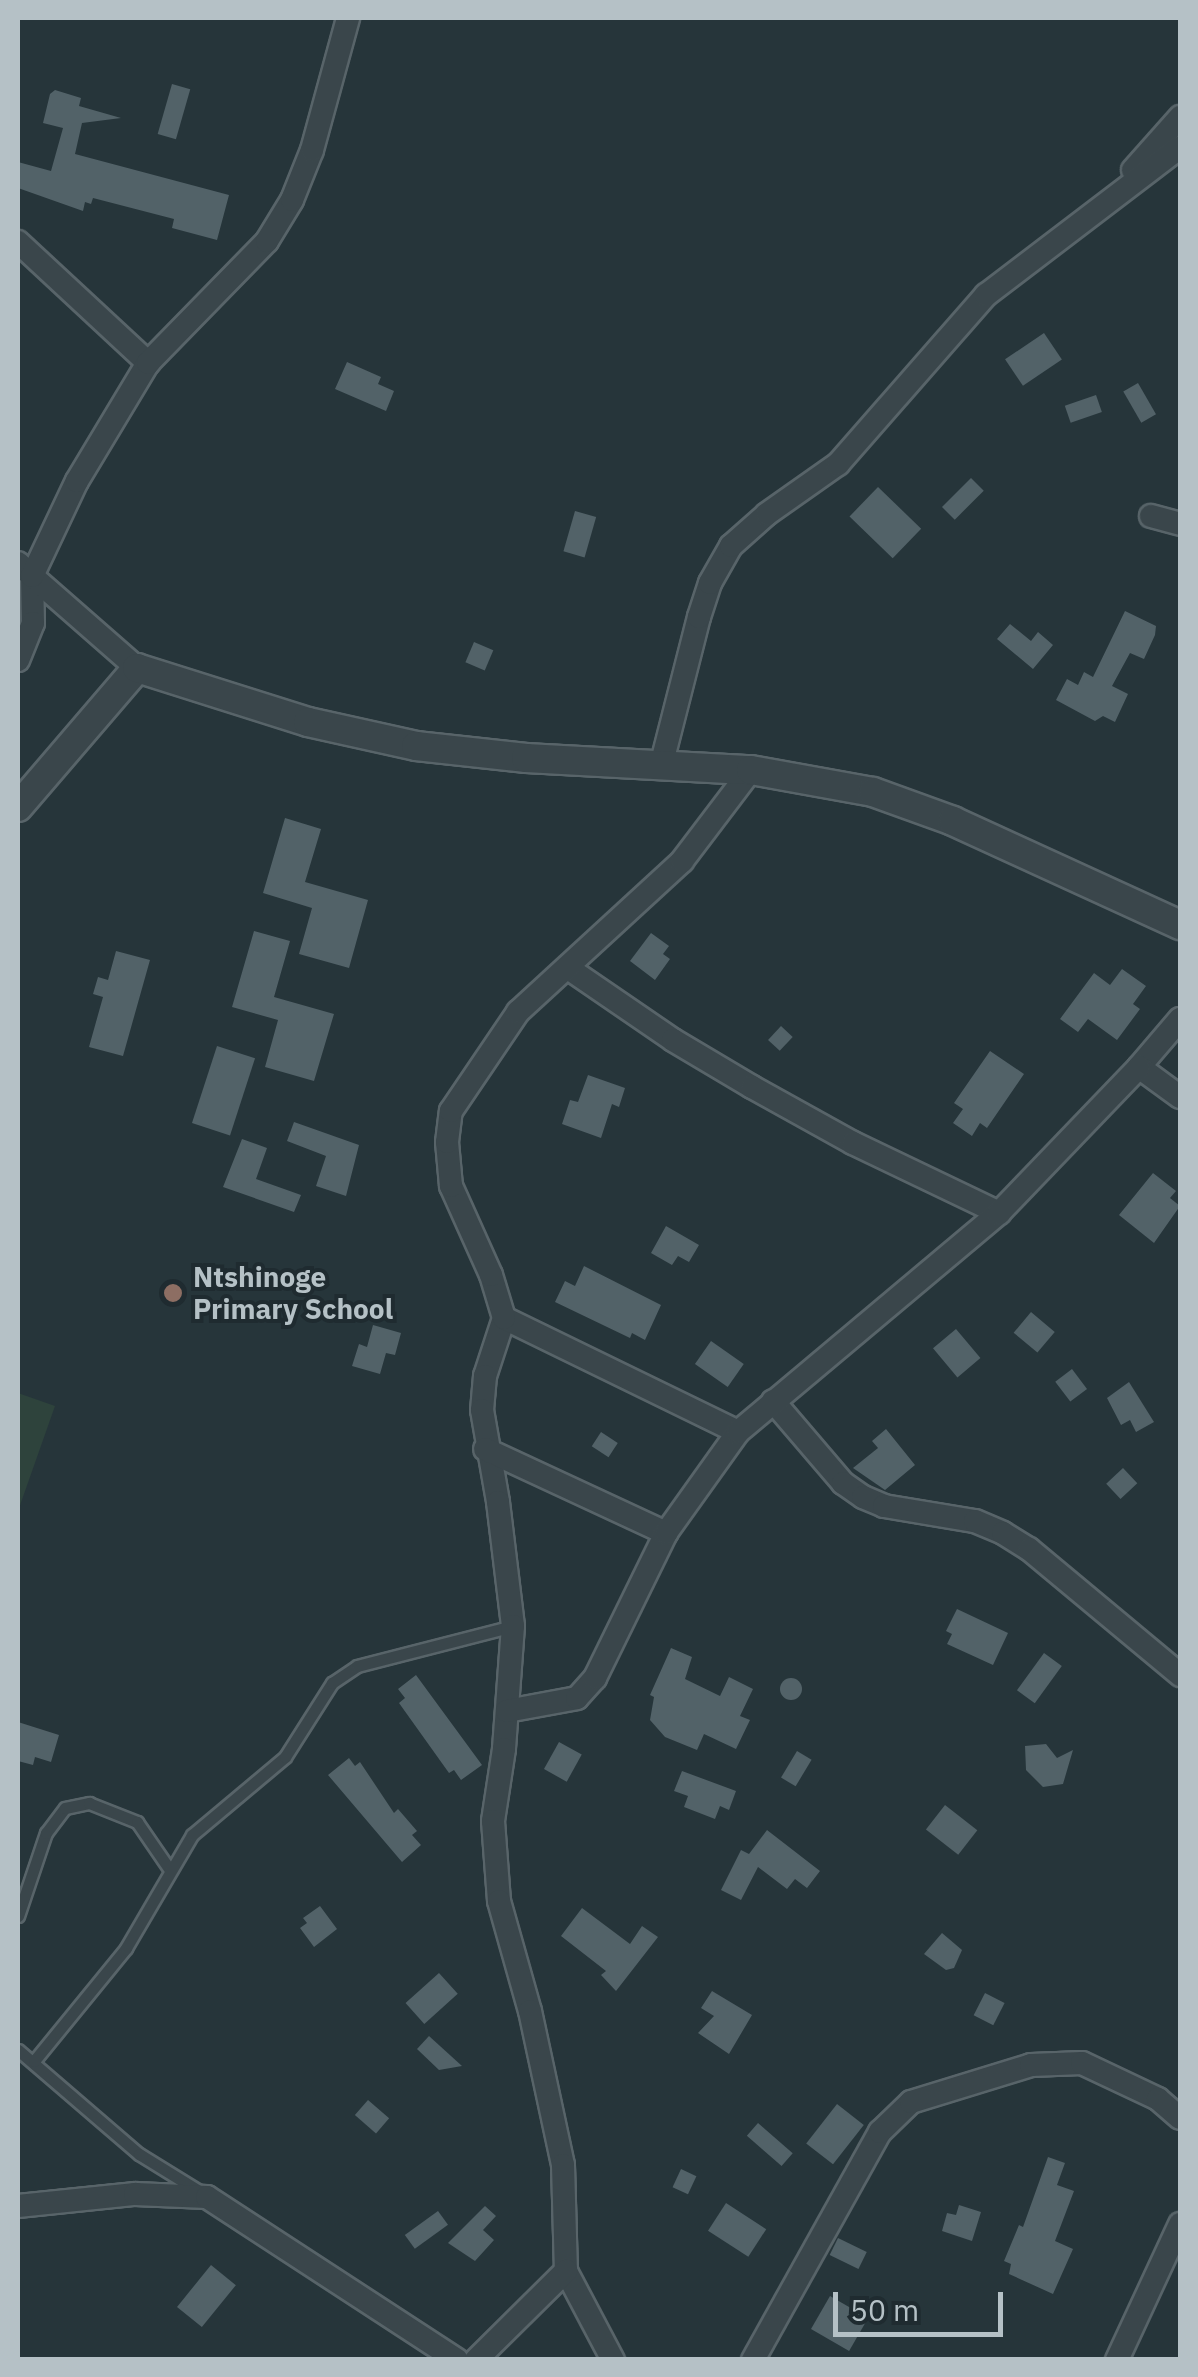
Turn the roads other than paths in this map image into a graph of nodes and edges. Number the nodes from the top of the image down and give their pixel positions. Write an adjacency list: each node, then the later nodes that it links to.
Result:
1 (348, 18): 6 (street)
2 (1180, 117): 4 (street)
3 (1180, 147): 4 (street)
4 (1104, 202): 12 (street)
5 (18, 242): 6 (street)
6 (148, 363): 9 (street)
7 (1151, 516): 8 (street)
8 (1180, 524)
9 (25, 569): 10 (street); 11 (street)
10 (18, 660)
11 (137, 668): 12 (street); 14 (street)
12 (661, 766): 13 (street)
13 (751, 770): 15 (street); 16 (street)
14 (18, 807)
15 (1180, 925)
16 (568, 968): 20 (street); 21 (street)
17 (1180, 1019): 18 (street)
18 (1139, 1067): 19 (street); 20 (street)
19 (1180, 1097)
20 (999, 1213): 22 (street)
21 (504, 1318): 23 (street); 24 (street)
22 (773, 1400): 23 (street); 27 (street)
23 (738, 1432): 25 (street)
24 (485, 1450): 25 (street); 26 (street)
25 (666, 1533): 28 (street)
26 (512, 1626): 28 (street); 29 (lane)
27 (1180, 1675)
28 (507, 1711): 37 (street)
29 (170, 1870): 30 (lane); 32 (lane)
30 (18, 1916)
31 (18, 2050): 32 (lane)
32 (34, 2061): 34 (lane)
33 (1180, 2118): 41 (street)
34 (208, 2196): 35 (street); 38 (street)
35 (18, 2206)
36 (1180, 2224): 42 (street)
37 (566, 2271): 39 (street); 40 (street)
38 (457, 2360)
39 (476, 2360)
40 (613, 2360)
41 (753, 2360)
42 (1117, 2360)

